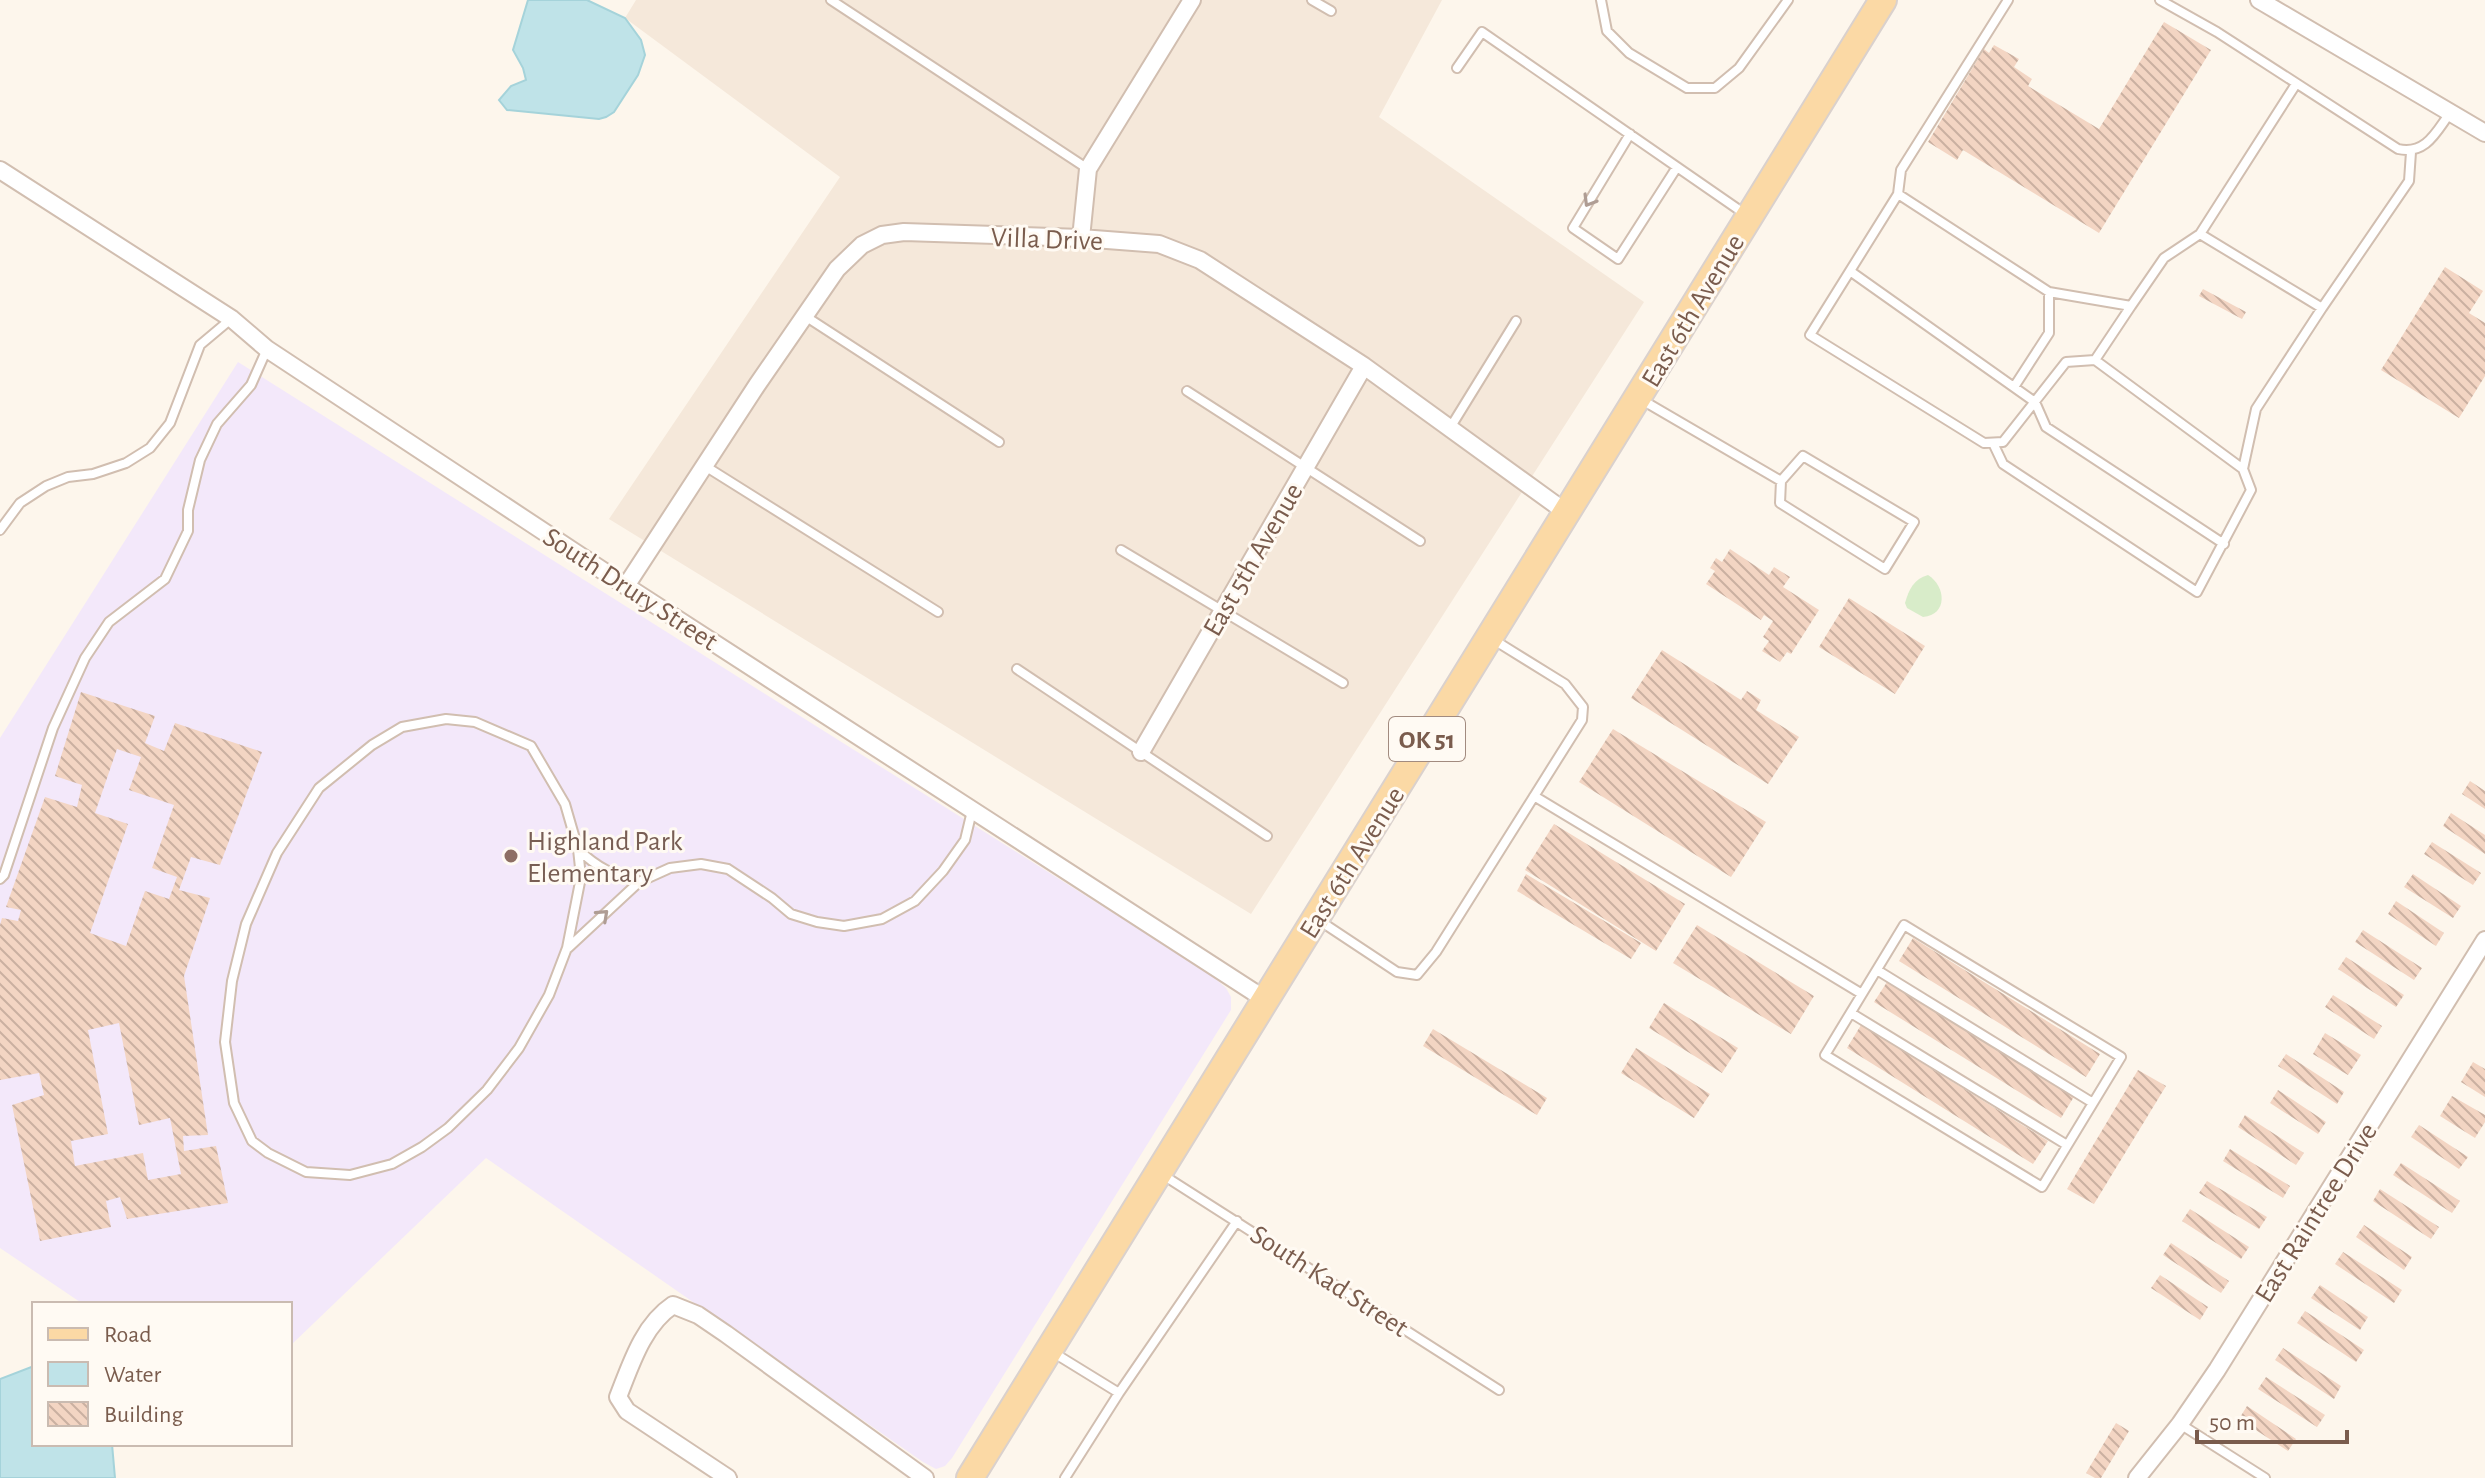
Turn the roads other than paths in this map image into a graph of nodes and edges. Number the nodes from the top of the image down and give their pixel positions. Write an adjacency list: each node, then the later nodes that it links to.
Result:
1 (831, 0): 18 (lane)
2 (1192, 0): 18 (street)
3 (1312, 0): 10 (lane)
4 (1601, 0): 5 (lane)
5 (1788, 0)
6 (1883, 0): 21 (main road, East 6th Avenue / OK 51)
7 (2008, 0): 20 (lane)
8 (2160, 0): 12 (lane)
9 (2259, 0): 13 (street)
10 (1331, 11)
11 (1457, 68): 15 (lane)
12 (2296, 84): 16 (lane); 22 (lane)
13 (2450, 112): 14 (street); 16 (lane)
14 (2485, 133)
15 (1630, 134): 17 (lane); 17 (lane, one-way to 17)
16 (2411, 152): 27 (lane)
17 (1677, 167): 21 (lane)
18 (1088, 169): 23 (street)
19 (0, 170): 29 (street, South Drury Street)
20 (1898, 194): 24 (lane); 25 (lane)
21 (1749, 217): 36 (main road, East 6th Avenue / OK 51)
22 (2200, 234): 26 (lane); 27 (lane)
23 (1081, 238): 28 (street, Villa Drive); 33 (street, Villa Drive)
24 (1850, 271): 34 (lane); 40 (lane)
25 (2049, 292): 26 (lane); 34 (lane)
26 (2131, 306): 32 (lane)
27 (2322, 308): 43 (lane)
28 (805, 316): 39 (lane); 41 (street, Villa Drive)
29 (232, 319): 31 (street, South Drury Street); 46 (lane)
30 (1516, 321): 38 (lane)
31 (267, 349): 50 (street, South Drury Street); 61 (lane)
32 (2095, 360): 37 (lane); 43 (lane)
33 (1364, 366): 38 (street, Villa Drive); 42 (street, East 5th Avenue)
34 (2014, 387): 37 (lane)
35 (1187, 391): 42 (lane)
36 (1638, 397): 44 (lane); 45 (main road, East 6th Avenue / OK 51)
37 (2035, 402): 40 (lane); 48 (lane)
38 (1449, 428): 45 (street, Villa Drive)
39 (999, 442)
40 (1993, 443): 48 (lane)
41 (704, 466): 50 (street, Villa Drive); 52 (lane)
42 (1306, 468): 47 (lane); 51 (street, East 5th Avenue)
43 (2243, 469): 48 (lane)
44 (1781, 481): 44 (lane)
45 (1567, 513): 53 (main road, East 6th Avenue / OK 51)
46 (0, 530)
47 (1420, 541)
48 (2224, 544)
49 (1121, 550): 51 (lane)
50 (626, 586): 58 (street, South Drury Street)
51 (1222, 611): 55 (lane); 56 (street, East 5th Avenue)
52 (938, 612)
53 (1490, 637): 57 (lane); 63 (main road, East 6th Avenue / OK 51)
54 (1017, 669): 56 (lane)
55 (1343, 683)
56 (1141, 752): 59 (lane)
57 (1534, 796): 63 (lane); 67 (lane)
58 (973, 809): 62 (lane); 68 (street, South Drury Street)
59 (1267, 836)
60 (578, 849): 62 (lane); 65 (lane); 65 (lane)
61 (0, 879)
62 (639, 882): 65 (lane, one-way to 62)
63 (1316, 918): 68 (main road, East 6th Avenue / OK 51)
64 (2485, 940): 77 (street, East Raintree Drive)
65 (567, 948)
66 (1877, 970): 67 (lane); 70 (lane); 70 (lane)
67 (1862, 994): 69 (lane)
68 (1266, 1000): 72 (main road, East 6th Avenue / OK 51)
69 (1851, 1013): 71 (lane); 71 (lane)
70 (2093, 1103): 71 (lane)
71 (2067, 1145)
72 (1159, 1172): 73 (lane, South Kad Street); 74 (main road, East 6th Avenue / OK 51)
73 (1237, 1221): 75 (lane, South Kad Street); 76 (lane)
74 (1050, 1350): 76 (lane); 80 (main road, East 6th Avenue / OK 51)
75 (1499, 1390)
76 (1119, 1393): 81 (lane)
77 (2180, 1424): 82 (street, East Raintree Drive); 83 (lane)
78 (728, 1478): 79 (street)
79 (925, 1478)
80 (970, 1478)
81 (1065, 1478)
82 (2137, 1478)
83 (2265, 1478)

